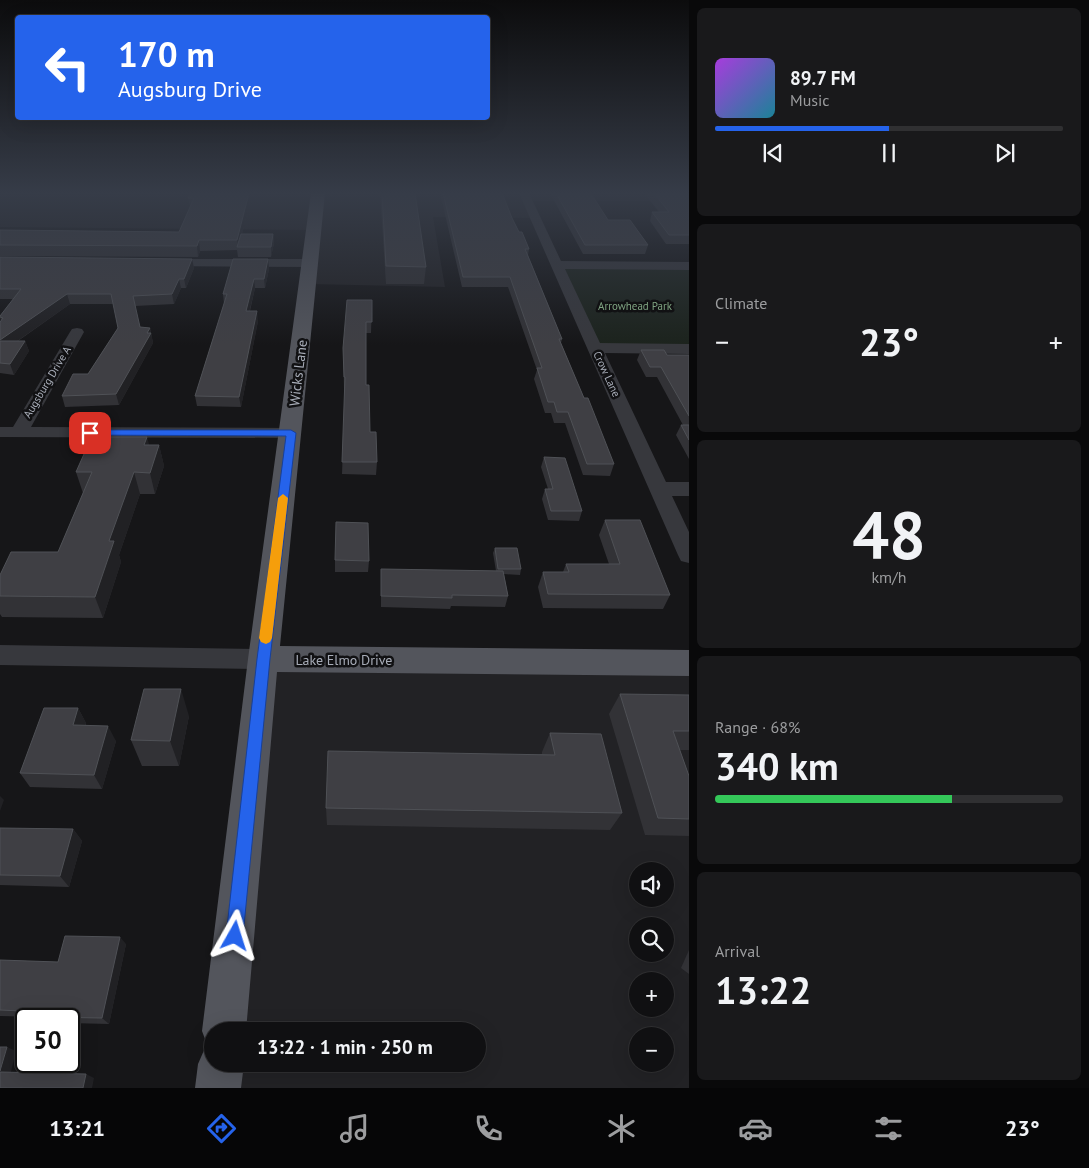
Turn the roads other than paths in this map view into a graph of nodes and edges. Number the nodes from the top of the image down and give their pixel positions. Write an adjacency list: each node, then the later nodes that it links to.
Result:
1 (313, 244): 4 (main road, Wicks Lane)
2 (547, 244): 5 (street, Crow Lane)
3 (156, 262): 4 (street)
4 (311, 263): 11 (main road, Wicks Lane)
5 (556, 265): 6 (street); 8 (street, Crow Lane)
6 (689, 266)
7 (77, 332): 10 (street, Augsburg Drive A)
8 (595, 348): 9 (street); 12 (street, Crow Lane)
9 (689, 349)
10 (9, 432): 11 (street)
11 (291, 433): 16 (main road, Wicks Lane)
12 (661, 489): 13 (street); 14 (street, Crow Lane)
13 (689, 489)
14 (689, 555)
15 (0, 655): 16 (street, Lake Elmo Drive)
16 (263, 659): 17 (main road, Lake Elmo Drive); 18 (main road, Wicks Lane)
17 (689, 663)
18 (225, 1022)
19 (220, 1072): 20 (main road)
20 (218, 1088)

